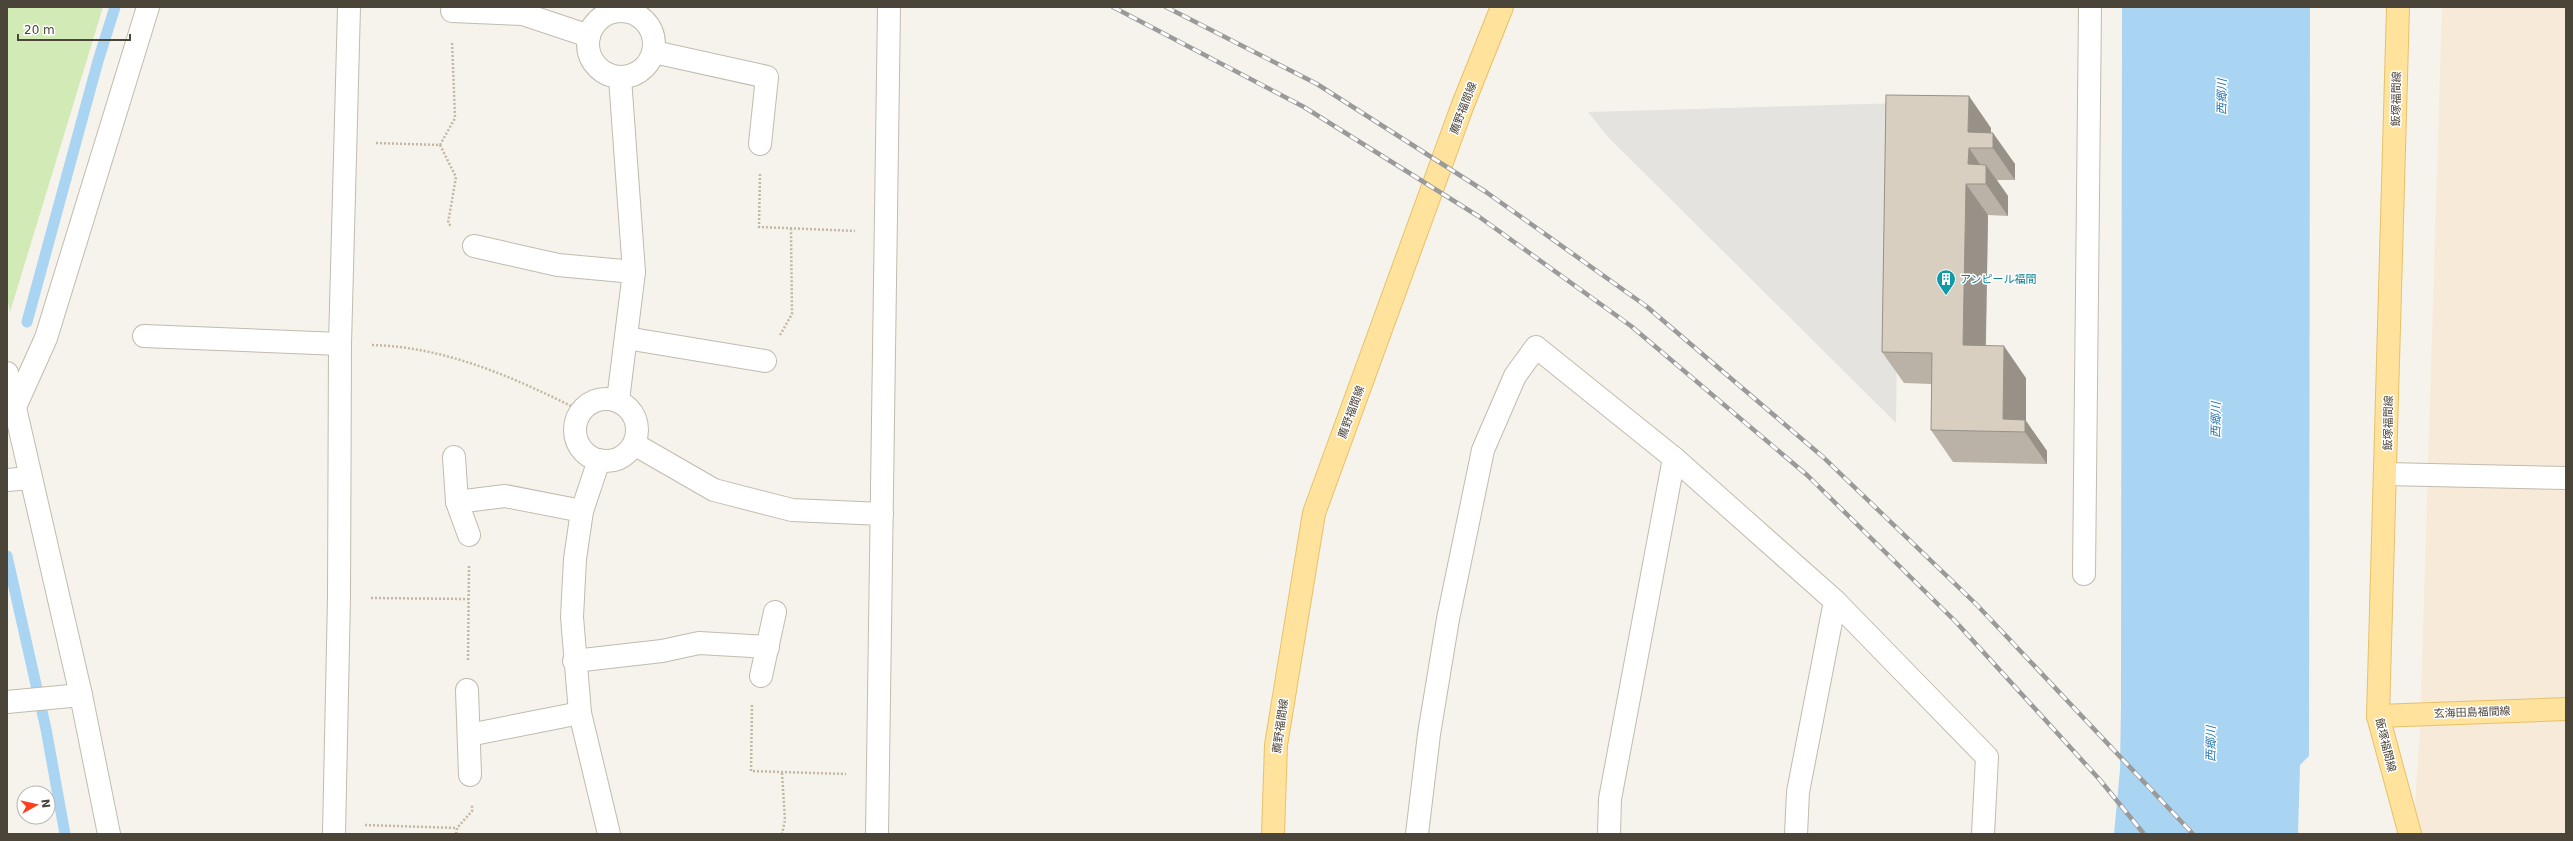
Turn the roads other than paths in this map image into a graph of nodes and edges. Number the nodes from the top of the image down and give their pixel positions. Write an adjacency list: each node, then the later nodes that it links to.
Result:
1 (148, 7): 20 (street)
2 (349, 7): 16 (street)
3 (889, 7): 31 (street)
4 (1502, 7): 51 (main road, 薦野福間線)
5 (2090, 7): 33 (street)
6 (2398, 7): 25 (main road, 飯塚福間線)
7 (452, 11): 8 (street)
8 (589, 36): 9 (street); 10 (street)
9 (654, 52): 10 (street); 11 (street)
10 (620, 78): 13 (street)
11 (760, 144)
12 (474, 246): 13 (street)
13 (634, 272): 15 (street)
14 (144, 336): 16 (street)
15 (626, 338): 17 (street); 19 (street)
16 (340, 344): 47 (street)
17 (765, 362)
18 (7, 374): 20 (street)
19 (618, 400): 21 (street); 24 (street)
20 (15, 407): 26 (street)
21 (634, 444): 24 (street); 31 (street)
22 (454, 457): 29 (street)
23 (1674, 458): 34 (street); 52 (street); 53 (street)
24 (599, 460): 30 (street)
25 (2386, 474): 27 (street); 44 (main road, 飯塚福間線)
26 (31, 478): 28 (street); 40 (street)
27 (2566, 478)
28 (7, 480)
29 (457, 502): 30 (street); 32 (street)
30 (582, 511): 37 (street)
31 (882, 514): 50 (street)
32 (469, 535)
33 (2084, 574)
34 (1835, 601): 54 (street); 55 (street)
35 (775, 612): 36 (street)
36 (768, 647): 37 (street); 38 (street)
37 (574, 660): 43 (street)
38 (761, 676)
39 (467, 690): 45 (street)
40 (81, 695): 41 (street); 48 (street)
41 (7, 702)
42 (2566, 709): 44 (main road, 玄海田島福間線)
43 (580, 713): 45 (street); 49 (street)
44 (2378, 716): 56 (main road, 飯塚福間線)
45 (469, 735): 46 (street)
46 (470, 775)
47 (334, 829)
48 (110, 834)
49 (609, 834)
50 (877, 834)
51 (1273, 834)
52 (1417, 834)
53 (1609, 834)
54 (1796, 834)
55 (1983, 834)
56 (2410, 834)

